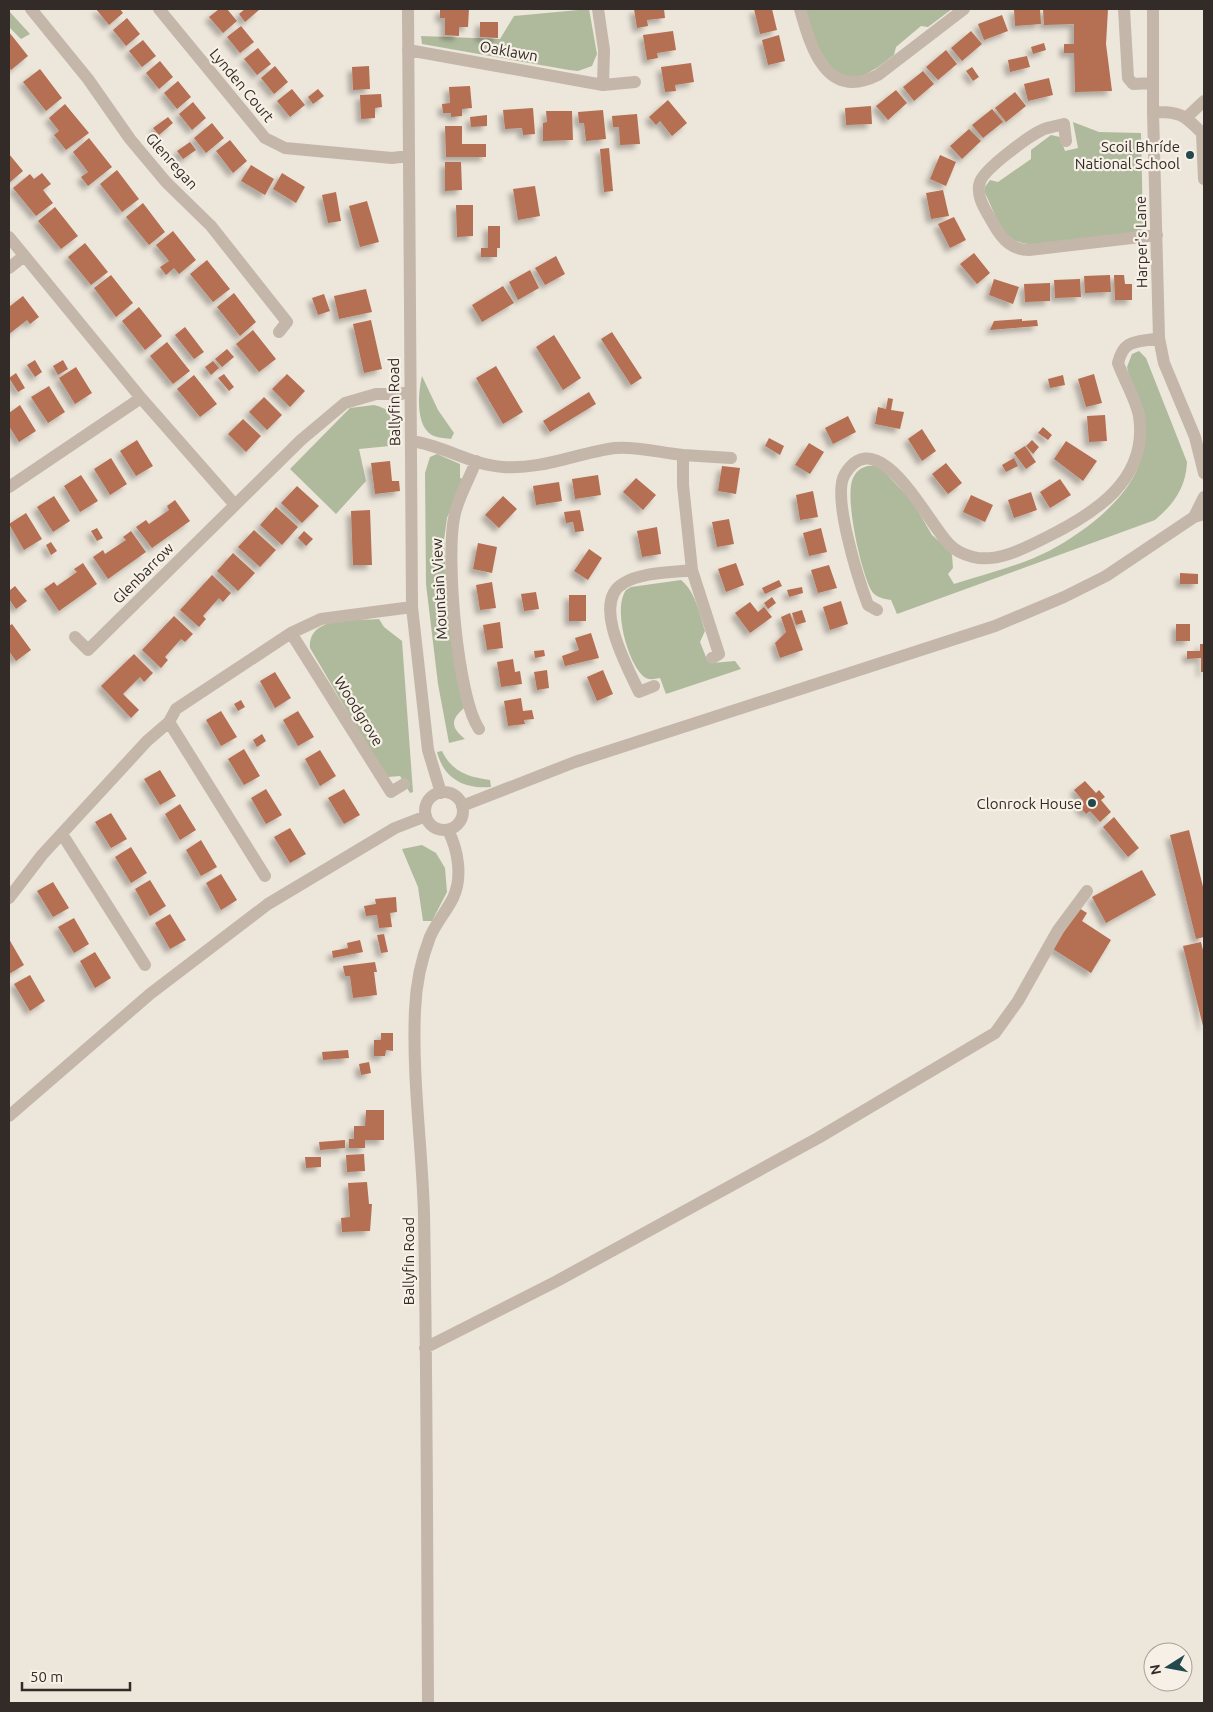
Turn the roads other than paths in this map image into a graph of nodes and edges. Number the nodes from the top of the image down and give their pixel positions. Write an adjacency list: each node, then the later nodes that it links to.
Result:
1 (31, 9): 24 (street, Glenregan)
2 (159, 9): 18 (street, Lynden Court)
3 (408, 9): 9 (street, Ballyfin Road)
4 (598, 9): 12 (street)
5 (800, 9): 6 (street)
6 (964, 9)
7 (1124, 9): 11 (street)
8 (1153, 9): 11 (street, Harper's Lane)
9 (408, 50): 12 (street, Oaklawn); 18 (street, Ballyfin Road)
10 (635, 82): 12 (street, Oaklawn)
11 (1153, 83): 14 (street, Harper's Lane)
12 (603, 85)
13 (1204, 101): 15 (street)
14 (1153, 112): 15 (street); 20 (street, Harper's Lane)
15 (1186, 117): 17 (street)
16 (1066, 141): 20 (street)
17 (1204, 142): 19 (street)
18 (409, 156): 26 (street, Ballyfin Road)
19 (1204, 179)
20 (1157, 235): 25 (street, Harper's Lane)
21 (9, 237): 22 (street)
22 (24, 256): 23 (street); 27 (street)
23 (9, 268)
24 (279, 332)
25 (1159, 338): 28 (street, Harper's Lane); 40 (street)
26 (410, 391): 29 (street, Ballyfin Road); 36 (street, Glenbarrow)
27 (141, 398): 34 (street); 36 (street)
28 (1200, 440): 33 (street, Harper's Lane)
29 (411, 441): 32 (street); 39 (street, Ballyfin Road)
30 (683, 455): 31 (street); 32 (street); 38 (street)
31 (731, 458)
32 (476, 461): 46 (street, Mountain View)
33 (1204, 473)
34 (9, 487)
35 (1204, 497): 37 (street)
36 (235, 505): 42 (street, Glenbarrow)
37 (1199, 516): 49 (street)
38 (692, 570): 43 (street); 44 (street)
39 (412, 607): 41 (street); 48 (street, Ballyfin Road)
40 (877, 610)
41 (291, 633): 45 (street); 47 (street, Woodgrove)
42 (75, 637)
43 (712, 658)
44 (654, 686)
45 (168, 722): 52 (street); 53 (street)
46 (479, 729)
47 (404, 784)
48 (441, 793): 49 (street); 50 (street)
49 (462, 806): 51 (street)
50 (426, 816): 51 (street); 57 (street)
51 (448, 830): 58 (street, Ballyfin Road)
52 (62, 834): 55 (street); 56 (street)
53 (264, 876)
54 (1087, 892): 58 (street)
55 (9, 898)
56 (144, 965)
57 (9, 1116)
58 (425, 1348): 59 (street, Ballyfin Road)
59 (428, 1703)

